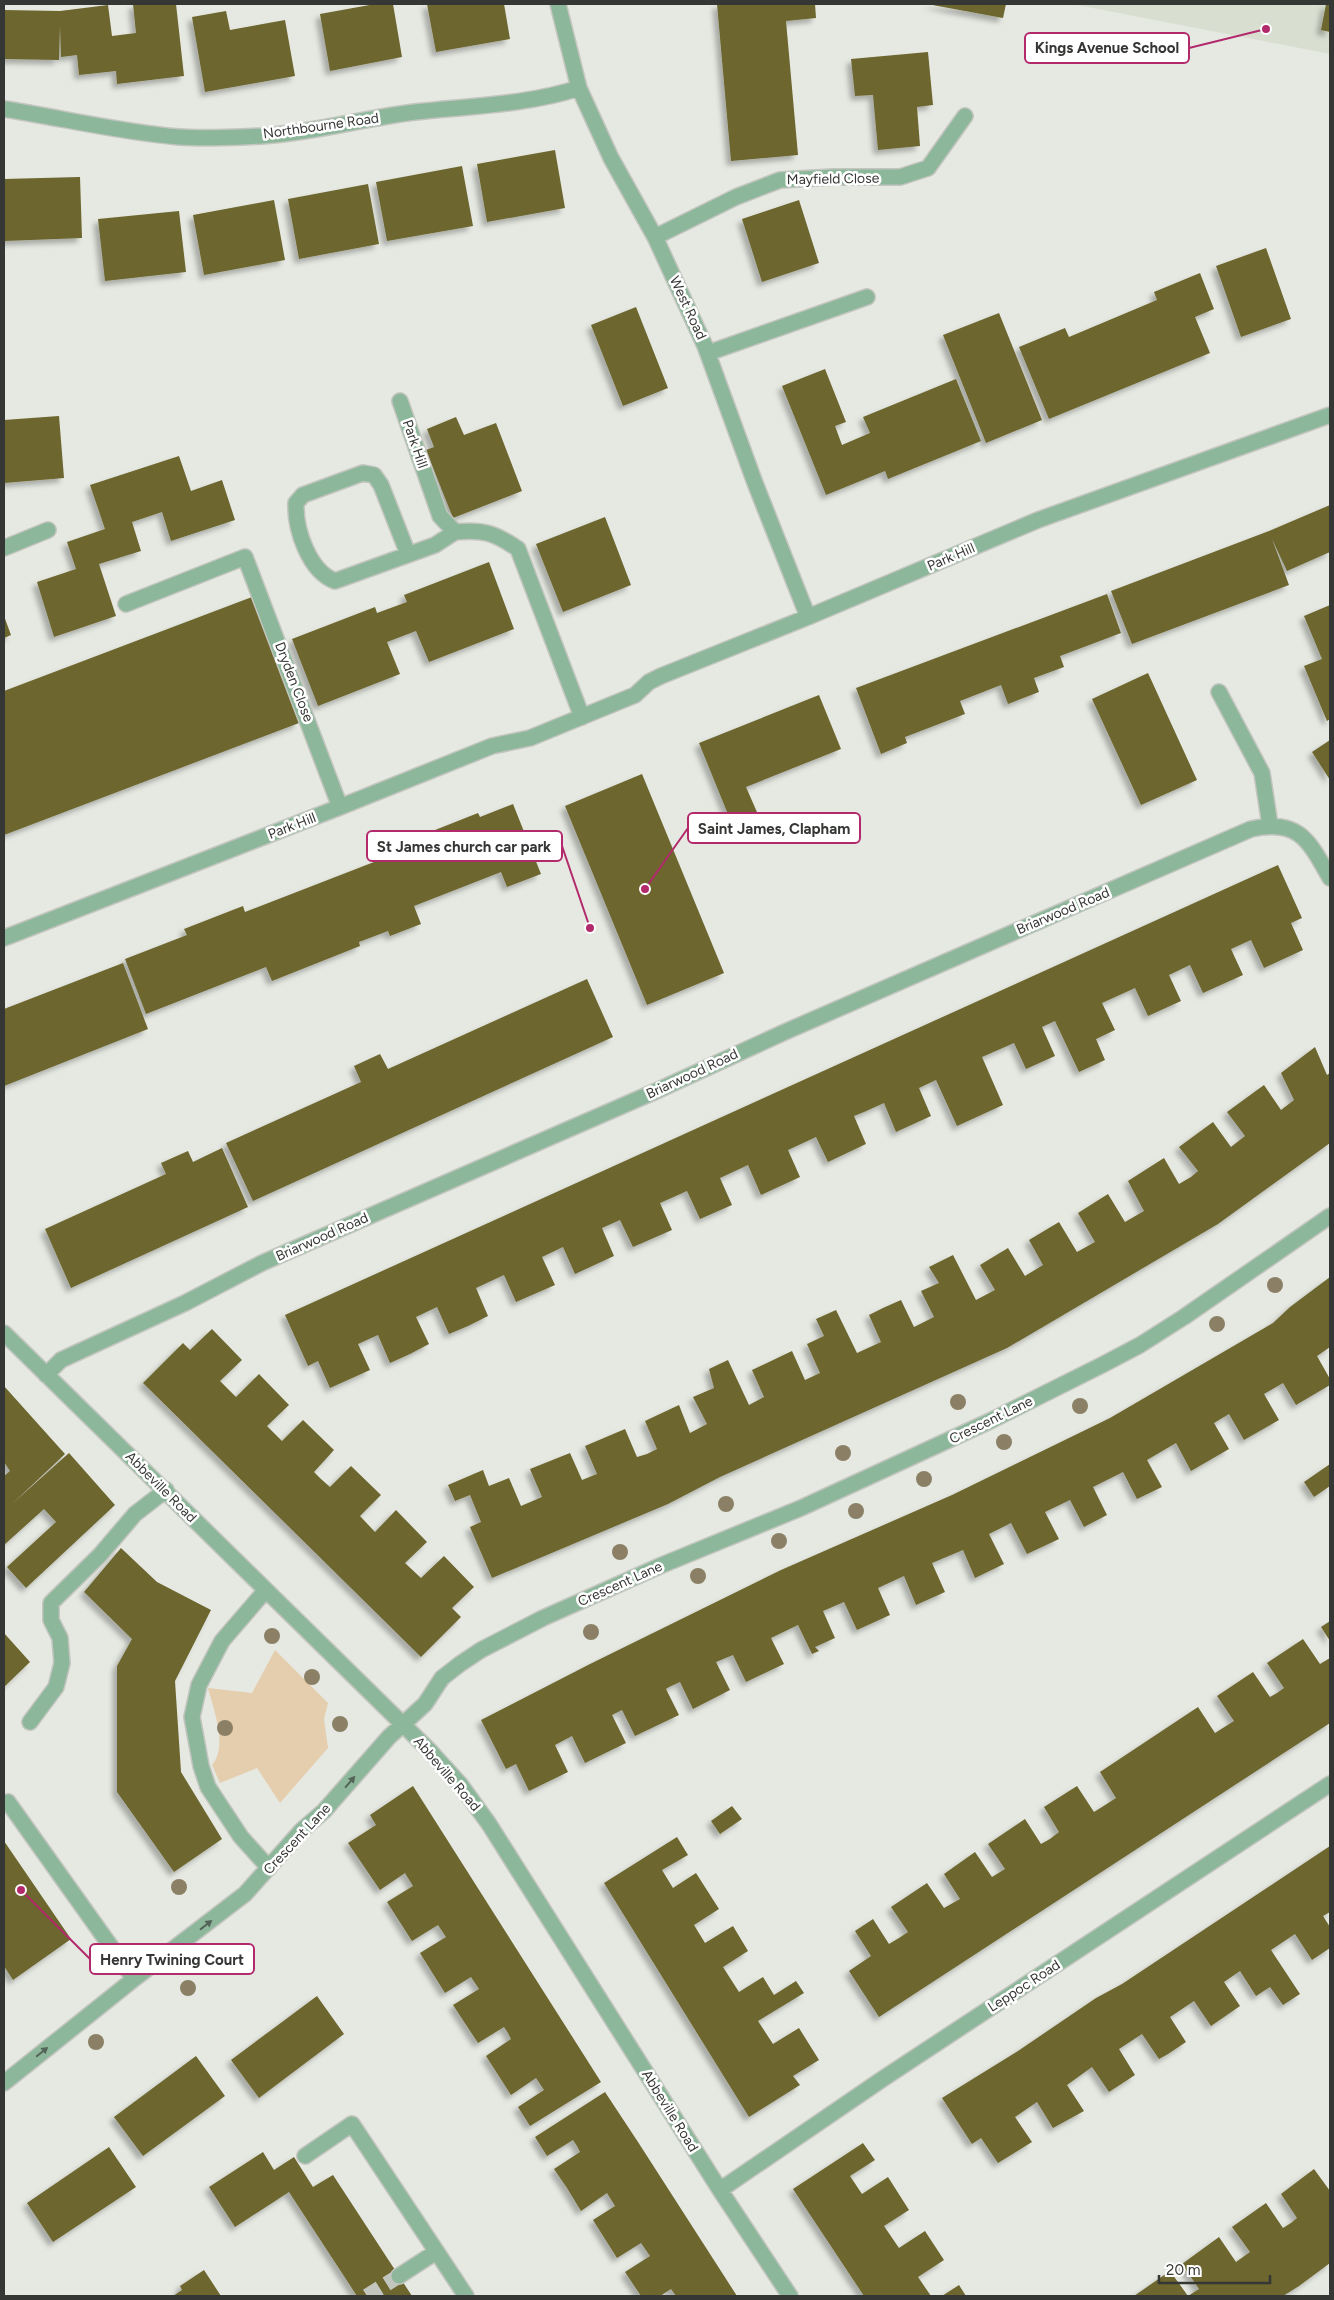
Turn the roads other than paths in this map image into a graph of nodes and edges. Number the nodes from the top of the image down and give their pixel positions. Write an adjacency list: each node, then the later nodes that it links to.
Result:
1 (558, 4): 2 (street, West Road)
2 (579, 88): 3 (street, Northbourne Road); 5 (street, West Road)
3 (4, 109)
4 (965, 116): 5 (street, Mayfield Close)
5 (656, 237): 7 (street, West Road)
6 (868, 297): 7 (street)
7 (708, 353): 15 (street, West Road)
8 (400, 401): 11 (street, Park Hill)
9 (1330, 415): 15 (street, Park Hill)
10 (48, 530): 12 (street)
11 (455, 532): 13 (street); 17 (street)
12 (4, 548)
13 (408, 554): 13 (street)
14 (126, 604): 18 (street, Dryden Close)
15 (808, 617): 17 (street, Park Hill)
16 (1219, 692): 19 (street)
17 (582, 717): 18 (street, Park Hill)
18 (340, 808): 21 (street, Park Hill)
19 (1270, 825): 20 (street, Briarwood Road); 24 (street, Briarwood Road)
20 (1330, 878)
21 (4, 938)
22 (1330, 1216): 28 (street, Crescent Lane)
23 (4, 1332): 24 (street, Abbeville Road)
24 (46, 1375): 25 (street, Abbeville Road)
25 (166, 1490): 26 (street, Abbeville Road); 27 (street)
26 (265, 1591): 28 (street, Abbeville Road); 31 (street)
27 (30, 1722)
28 (402, 1724): 31 (street, Crescent Lane, one-way to 28); 35 (street, Abbeville Road)
29 (1330, 1784): 35 (street, Leppoc Road)
30 (8, 1802): 32 (street)
31 (269, 1868): 32 (street, Crescent Lane, one-way to 31)
32 (134, 1978): 33 (street, Crescent Lane, one-way to 32)
33 (4, 2083)
34 (305, 2156): 36 (street)
35 (720, 2190): 39 (street, Abbeville Road)
36 (436, 2252): 37 (street); 38 (street)
37 (399, 2276)
38 (466, 2296)
39 (790, 2296)

